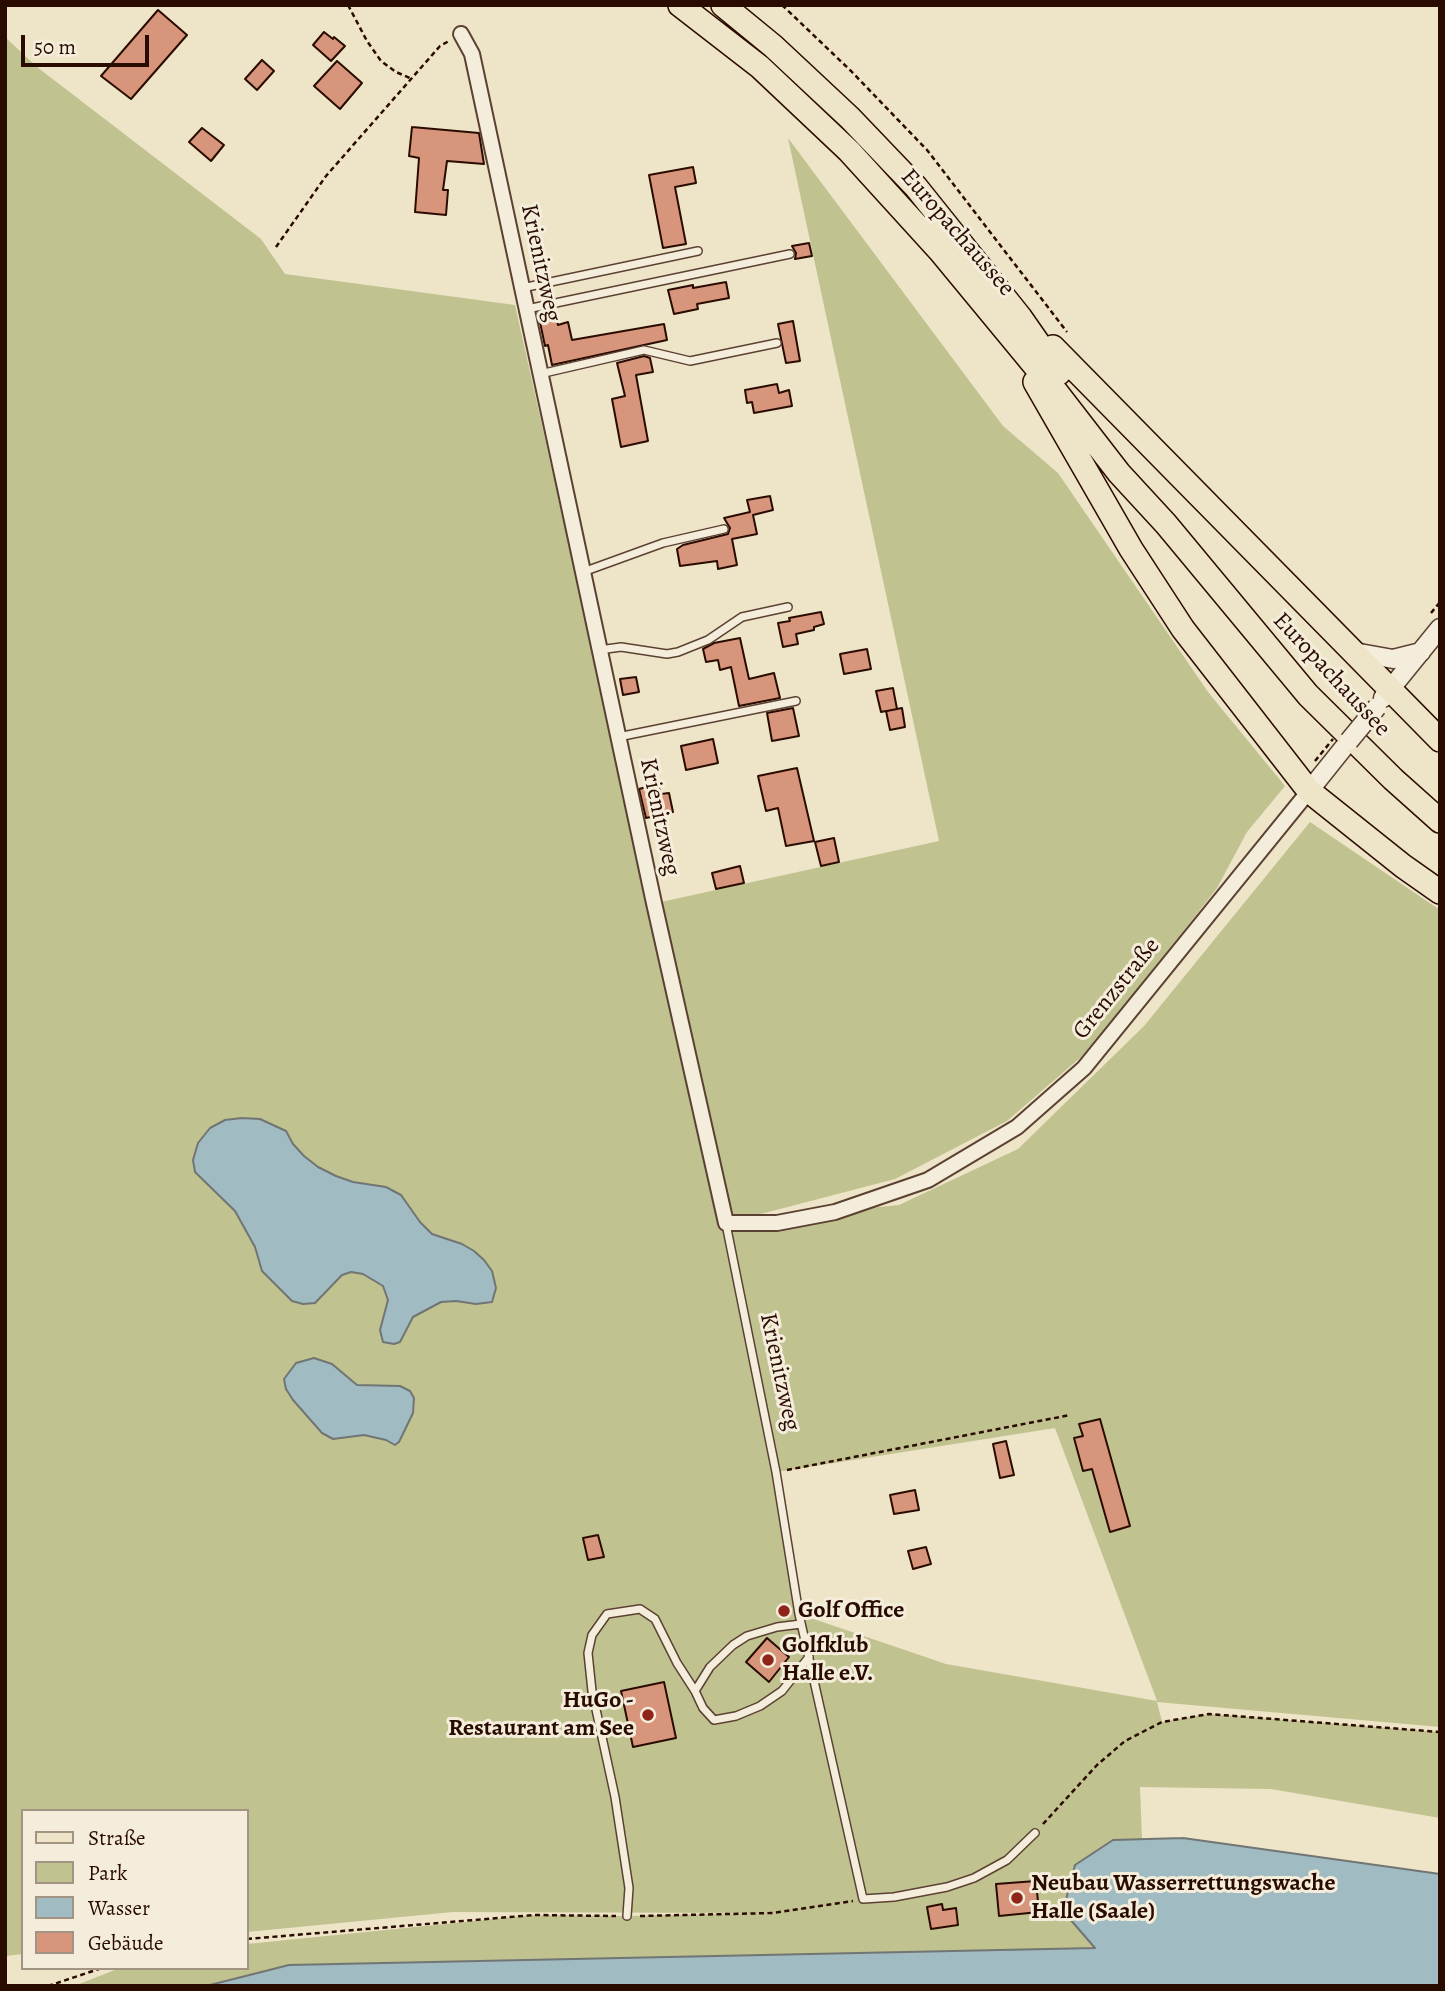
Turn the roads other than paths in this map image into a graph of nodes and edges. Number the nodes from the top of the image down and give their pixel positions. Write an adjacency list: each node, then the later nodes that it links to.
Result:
1 (680, 5): 8 (main road, Europachaussee)
2 (723, 5): 8 (main road, Europachaussee)
3 (461, 34): 6 (street, Krienitzweg)
4 (698, 251): 6 (lane)
5 (790, 254): 7 (lane)
6 (522, 288): 7 (street, Krienitzweg)
7 (527, 309): 10 (street, Krienitzweg)
8 (1015, 326): 16 (main road); 22 (main road); 23 (main road, Europachaussee)
9 (777, 342): 10 (lane)
10 (540, 374): 12 (street, Krienitzweg)
11 (724, 529): 12 (lane)
12 (583, 572): 15 (street, Krienitzweg)
13 (788, 607): 15 (lane)
14 (1440, 628): 17 (street, Grenzstraße)
15 (599, 650): 20 (street, Krienitzweg)
16 (1354, 652): 17 (street); 18 (main road)
17 (1420, 652): 18 (street, Grenzstraße)
18 (1383, 699): 21 (main road); 22 (street, Grenzstraße, bridge)
19 (796, 701): 20 (lane)
20 (618, 737): 25 (street, Krienitzweg)
21 (1440, 740)
22 (1308, 791): 24 (main road); 25 (street, Grenzstraße)
23 (1440, 821)
24 (1440, 892)
25 (726, 1223): 26 (lane, Krienitzweg)
26 (801, 1624): 27 (lane, Krienitzweg); 28 (lane)
27 (809, 1657): 28 (lane); 29 (lane, Krienitzweg)
28 (695, 1690): 30 (lane)
29 (1035, 1833)
30 (627, 1916)

